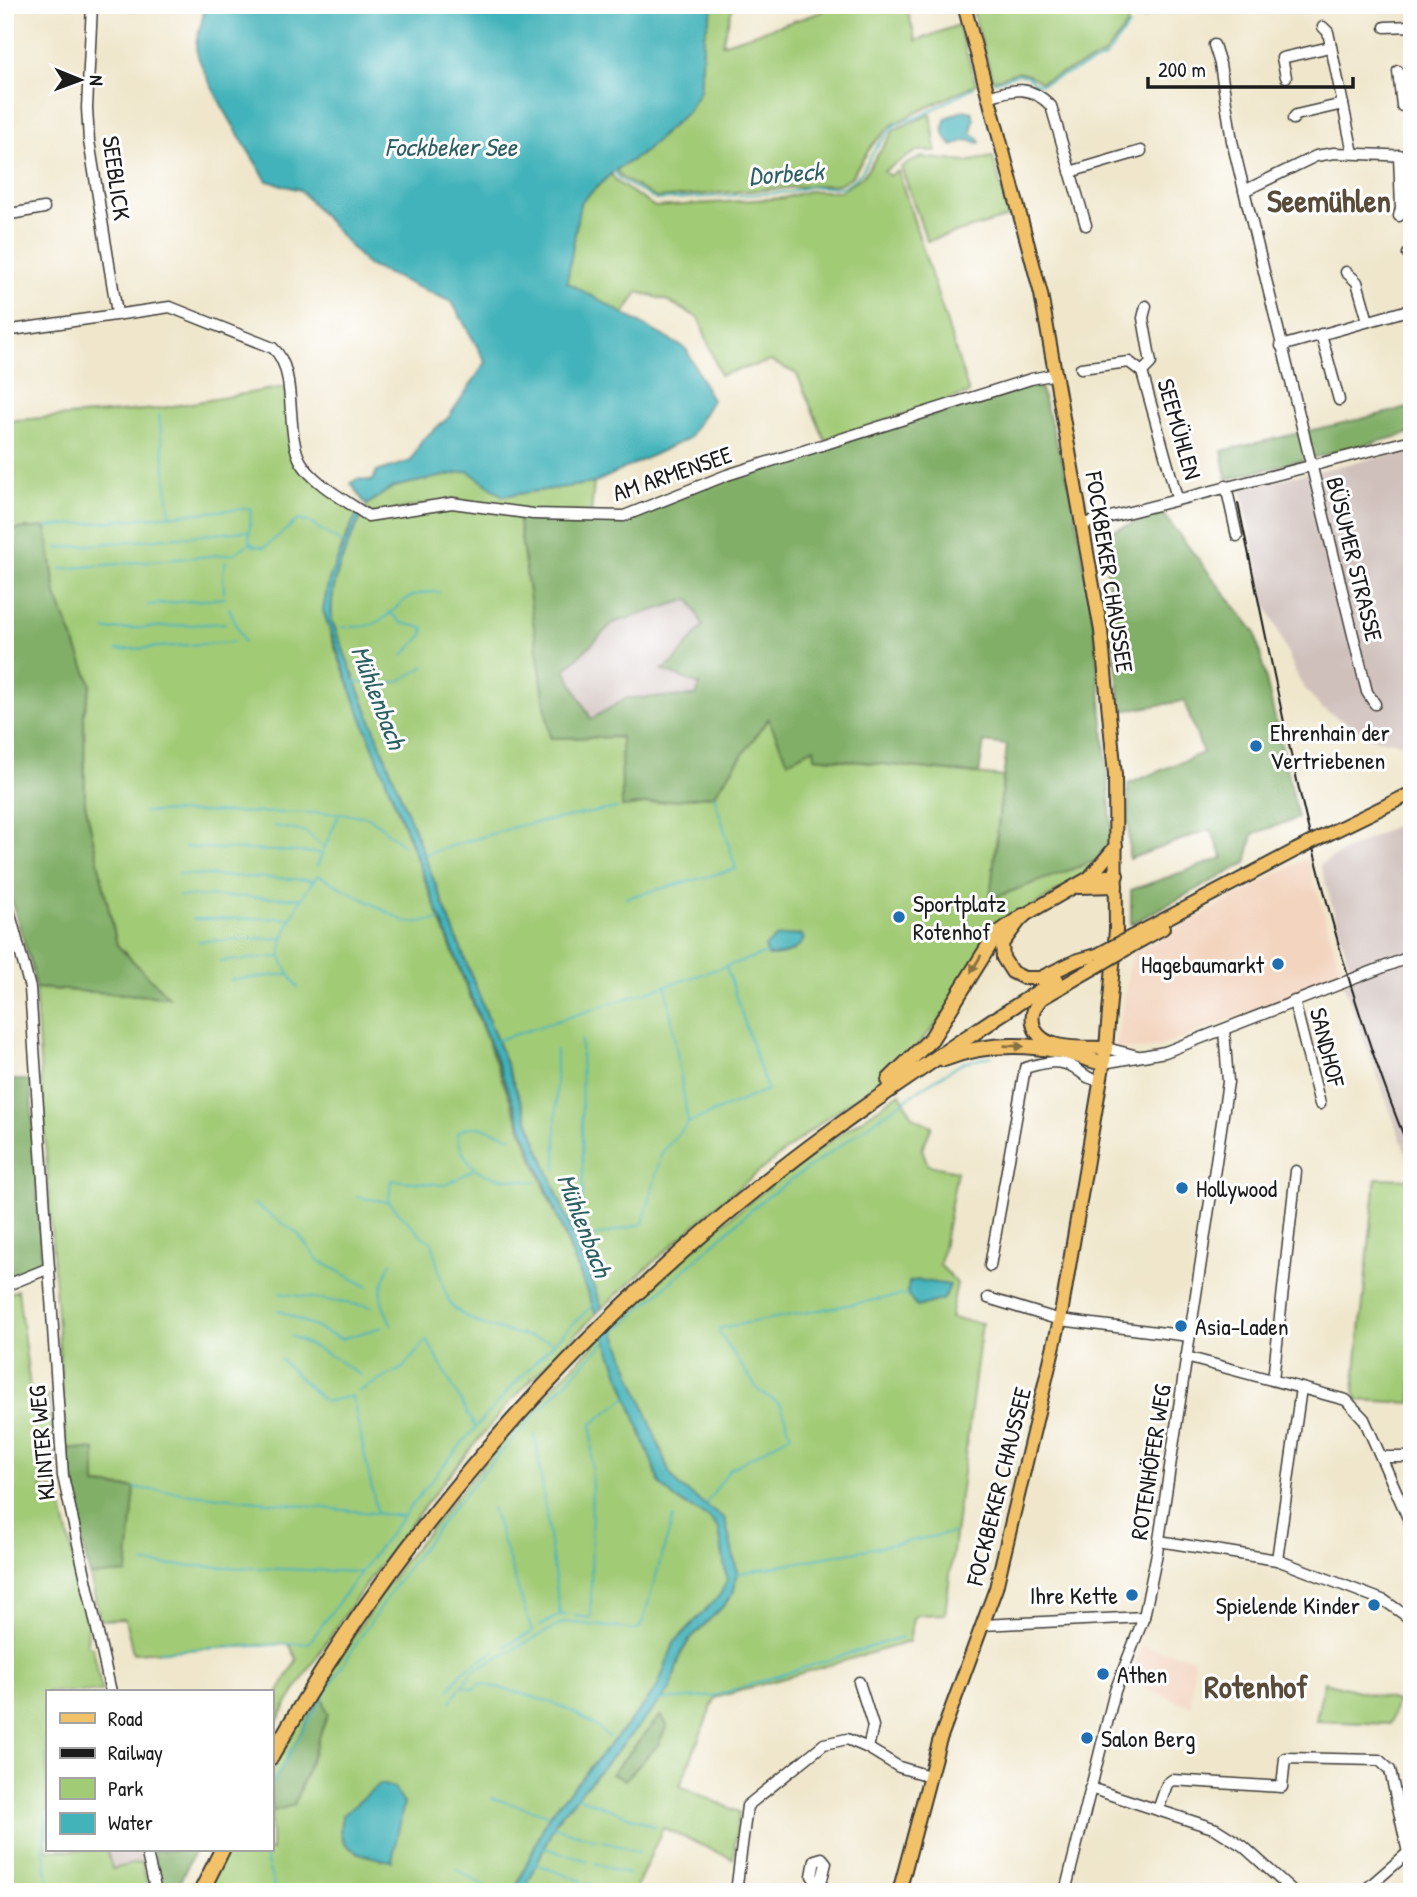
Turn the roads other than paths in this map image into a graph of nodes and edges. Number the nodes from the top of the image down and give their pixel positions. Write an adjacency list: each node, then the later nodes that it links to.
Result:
1 (92, 5): 27 (street, SEEBLICK)
2 (964, 5): 10 (main road, FOCKBEKER CHAUSSEE)
3 (1412, 26): 5 (street)
4 (1323, 27): 7 (street)
5 (1385, 27)
6 (1214, 45): 19 (street)
7 (1330, 47): 9 (street); 11 (street)
8 (1398, 71): 12 (street)
9 (1286, 77)
10 (988, 97): 18 (street); 34 (main road, FOCKBEKER CHAUSSEE)
11 (1343, 104): 13 (street); 15 (street)
12 (1412, 105)
13 (1293, 120)
14 (1141, 151): 18 (street)
15 (1353, 153): 16 (street); 19 (street)
16 (1399, 155): 17 (street); 22 (street)
17 (1412, 156)
18 (1070, 172): 23 (street)
19 (1244, 191): 31 (street)
20 (44, 208): 21 (street)
21 (5, 215)
22 (1399, 216)
23 (1086, 225)
24 (1346, 272): 28 (street)
25 (1146, 306): 33 (street, SEEMÜHLEN)
26 (1412, 309): 28 (street)
27 (117, 313): 29 (street); 34 (street, AM ARMENSEE)
28 (1368, 321): 30 (street)
29 (5, 331)
30 (1321, 334): 31 (street); 35 (street)
31 (1281, 346): 37 (street)
32 (1081, 368): 33 (street, SEEMÜHLEN)
33 (1142, 372): 39 (street, SEEMÜHLEN)
34 (1056, 374): 40 (main road, FOCKBEKER CHAUSSEE)
35 (1339, 400)
36 (1412, 440): 37 (street, BÜSUMER STRASSE)
37 (1310, 464): 38 (street, BÜSUMER STRASSE); 42 (street, BÜSUMER STRASSE)
38 (1226, 486): 39 (street, BÜSUMER STRASSE); 41 (street)
39 (1177, 498): 40 (street, BÜSUMER STRASSE)
40 (1083, 524): 44 (main road, FOCKBEKER CHAUSSEE)
41 (1237, 536)
42 (1375, 704)
43 (1412, 793): 51 (main road, bridge)
44 (1116, 845): 45 (main road); 46 (main road, FOCKBEKER CHAUSSEE)
45 (1088, 878): 46 (main road); 47 (main road)
46 (1116, 881): 47 (main road); 55 (main road, FOCKBEKER CHAUSSEE)
47 (1077, 887): 49 (main road)
48 (5, 896): 61 (street, KLINTER WEG)
49 (1023, 916): 51 (main road); 57 (highway, one-way to 57)
50 (1412, 956): 52 (street)
51 (1099, 958): 53 (main road); 55 (main road)
52 (1294, 1001): 54 (street); 58 (street, SANDHOF)
53 (993, 1020): 57 (highway)
54 (1224, 1030): 55 (street); 66 (street, ROTENHÖFER WEG)
55 (1104, 1056): 56 (main road, FOCKBEKER CHAUSSEE); 57 (highway, one-way to 55)
56 (1100, 1080): 60 (street); 64 (main road, FOCKBEKER CHAUSSEE)
57 (893, 1083): 65 (highway)
58 (1320, 1104)
59 (1296, 1171): 68 (street)
60 (990, 1266)
61 (49, 1268): 62 (street); 79 (street, KLINTER WEG)
62 (5, 1286)
63 (988, 1298): 64 (street)
64 (1060, 1320): 66 (street); 77 (main road, FOCKBEKER CHAUSSEE)
65 (597, 1327): 80 (highway); 82 (highway)
66 (1189, 1336): 67 (street, ROTENHÖFER WEG)
67 (1186, 1357): 68 (street); 73 (street, ROTENHÖFER WEG)
68 (1273, 1380): 69 (street)
69 (1301, 1388): 70 (street); 74 (street)
70 (1382, 1457): 71 (street); 72 (street)
71 (1412, 1457)
72 (1412, 1527)
73 (1159, 1541): 74 (street); 75 (street, ROTENHÖFER WEG)
74 (1277, 1560): 76 (street)
75 (1144, 1617): 77 (street); 84 (street, ROTENHÖFER WEG)
76 (1412, 1620)
77 (983, 1625): 83 (main road, FOCKBEKER CHAUSSEE)
78 (859, 1682): 81 (street)
79 (111, 1690)
80 (273, 1737)
81 (868, 1748): 83 (street); 93 (street)
82 (273, 1754)
83 (929, 1776): 94 (main road, FOCKBEKER CHAUSSEE)
84 (1090, 1788): 85 (street); 95 (street, ROTENHÖFER WEG)
85 (1158, 1810): 86 (street); 96 (street)
86 (1410, 1851): 97 (street)
87 (146, 1852): 90 (street)
88 (211, 1852): 91 (highway)
89 (221, 1852): 92 (highway)
90 (156, 1892)
91 (191, 1892)
92 (201, 1892)
93 (736, 1892)
94 (899, 1892)
95 (1065, 1892)
96 (1294, 1892)
97 (1363, 1892)

